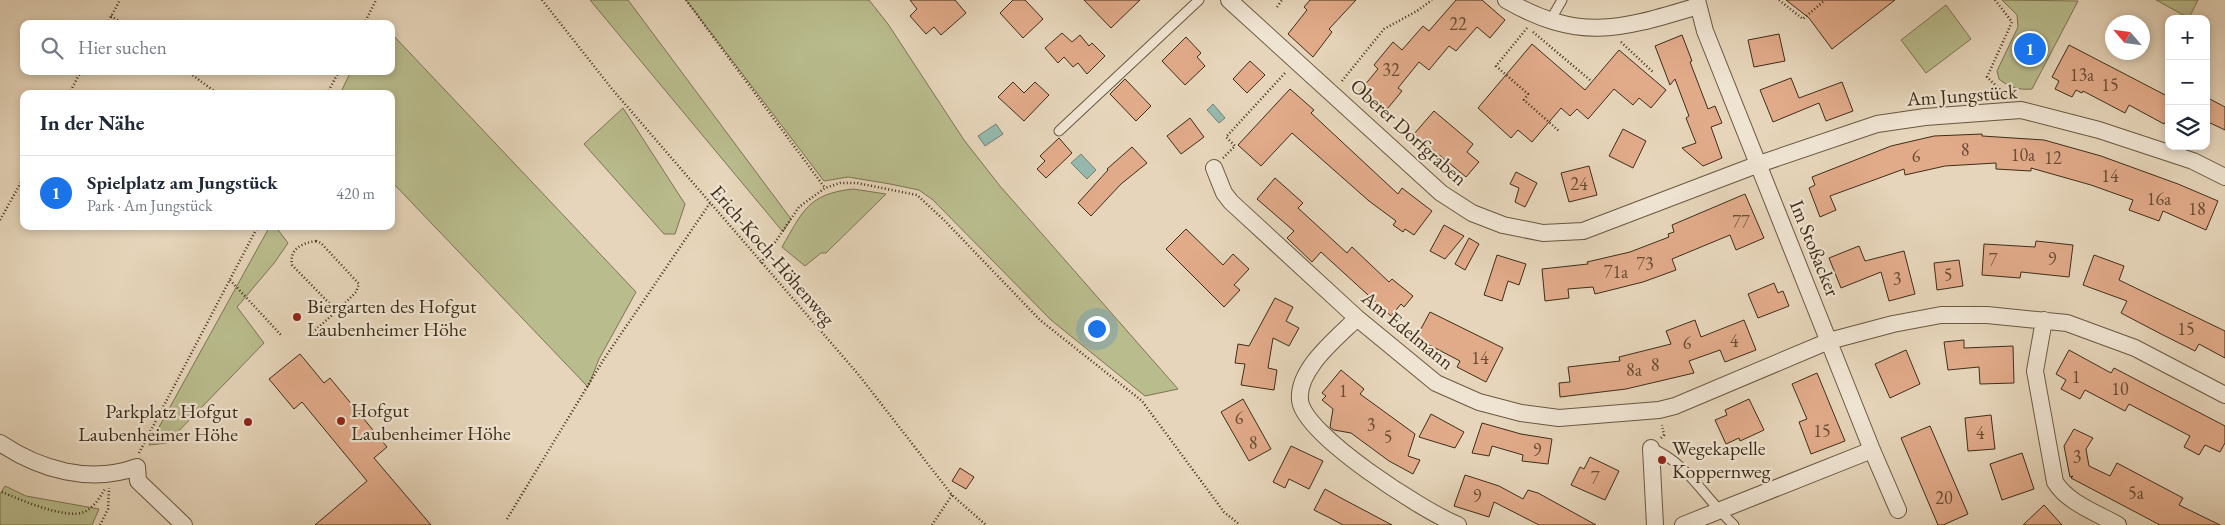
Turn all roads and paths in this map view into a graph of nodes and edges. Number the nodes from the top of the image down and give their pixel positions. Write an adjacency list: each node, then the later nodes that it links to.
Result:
1 (120, 0): 16 (path)
2 (376, 0): 19 (path)
3 (542, 0): 42 (path, Erich-Koch-Höhenweg)
4 (686, 0): 41 (path)
5 (1199, 0): 35 (lane)
6 (1229, 0): 24 (street, Oberer Dorfgraben)
7 (1282, 0): 15 (path)
8 (1432, 0): 33 (path)
9 (1506, 0): 20 (street)
10 (1562, 0): 20 (lane)
11 (1779, 0): 12 (path)
12 (1824, 0)
13 (1995, 0): 34 (path)
14 (1697, 3): 22 (street); 37 (street, Im Stoßacker)
15 (1276, 7)
16 (112, 16): 17 (path); 18 (path)
17 (110, 20)
18 (117, 20)
19 (366, 20)
20 (1550, 20): 22 (street)
21 (1528, 28): 36 (path)
22 (1608, 29): 25 (path)
23 (1538, 36): 29 (path)
24 (1297, 60): 33 (street, Oberer Dorfgraben); 38 (path)
25 (1654, 73)
26 (79, 75): 30 (path)
27 (193, 75): 31 (path)
28 (337, 75): 32 (path)
29 (1590, 80)
30 (71, 90)
31 (213, 90)
32 (329, 90)
33 (1333, 93): 37 (street, Oberer Dorfgraben)
34 (2021, 110): 37 (street, Am Jungstück); 39 (street, Am Jungstück)
35 (1060, 131)
36 (1559, 131)
37 (1759, 164): 52 (street, Im Stoßacker)
38 (1214, 168): 48 (street, Am Edelmann)
39 (2225, 177)
40 (20, 184): 43 (path)
41 (825, 188): 45 (path); 68 (path)
42 (710, 203): 45 (path, Erich-Koch-Höhenweg); 63 (path)
43 (0, 220)
44 (256, 230): 46 (path)
45 (761, 263): 60 (path, Erich-Koch-Höhenweg)
46 (230, 280): 50 (path); 58 (path)
47 (334, 308): 47 (path); 51 (path)
48 (1357, 318): 54 (street, Am Edelmann); 69 (street)
49 (2044, 320): 52 (street, Am Edelmann); 53 (street, Am Edelmann); 73 (street)
50 (281, 335)
51 (310, 335)
52 (1829, 341): 54 (street, Am Edelmann); 57 (street, Im Stoßacker)
53 (2225, 395)
54 (1659, 410): 56 (path)
55 (0, 444): 58 (street)
56 (1651, 448): 62 (lane); 70 (street)
57 (1872, 450): 61 (street, Im Stoßacker); 62 (street)
58 (137, 467): 65 (street)
59 (2, 492): 64 (path)
60 (952, 495): 66 (path); 67 (path, Erich-Koch-Höhenweg)
61 (1898, 510)
62 (1719, 512): 71 (street); 72 (lane)
63 (507, 519)
64 (100, 525)
65 (184, 525)
66 (932, 525)
67 (986, 525)
68 (1240, 525)
69 (1458, 525)
70 (1655, 525)
71 (1683, 525)
72 (1734, 525)
73 (2118, 525)

